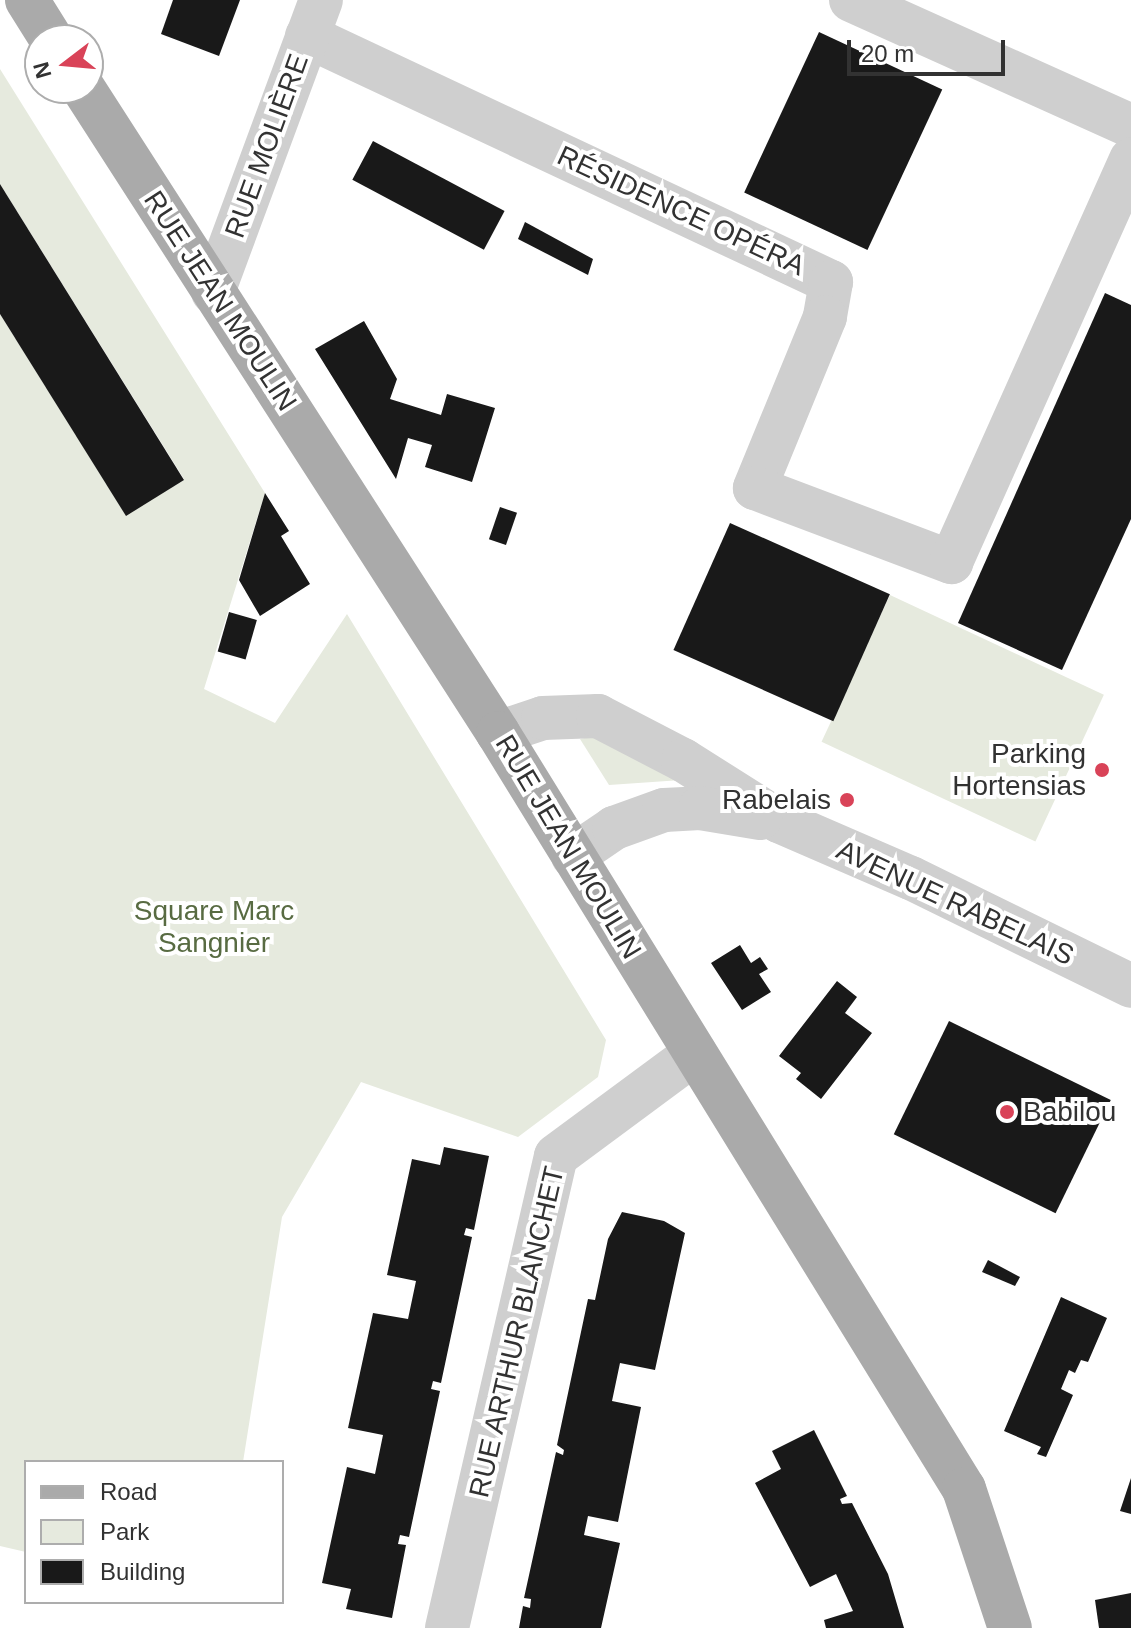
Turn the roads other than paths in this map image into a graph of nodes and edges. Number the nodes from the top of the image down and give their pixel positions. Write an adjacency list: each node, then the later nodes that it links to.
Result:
1 (27, 0): 4 (main road)
2 (851, 0): 6 (street)
3 (314, 18): 7 (street, RÉSIDENCE OPÉRA); 8 (street, RUE MOLIÈRE)
4 (42, 24)
5 (93, 104): 8 (main road, RUE JEAN MOULIN)
6 (1131, 126)
7 (1131, 159)
8 (213, 292): 9 (main road, RUE JEAN MOULIN)
9 (498, 733): 10 (street, AVENUE RABELAIS); 11 (main road, RUE JEAN MOULIN)
10 (779, 821): 11 (street, AVENUE RABELAIS); 12 (street, AVENUE RABELAIS)
11 (573, 856): 13 (main road, RUE JEAN MOULIN)
12 (1131, 986)
13 (695, 1053): 14 (street, RUE ARTHUR BLANCHET); 15 (main road, RUE JEAN MOULIN)
14 (447, 1628)
15 (1010, 1628)

